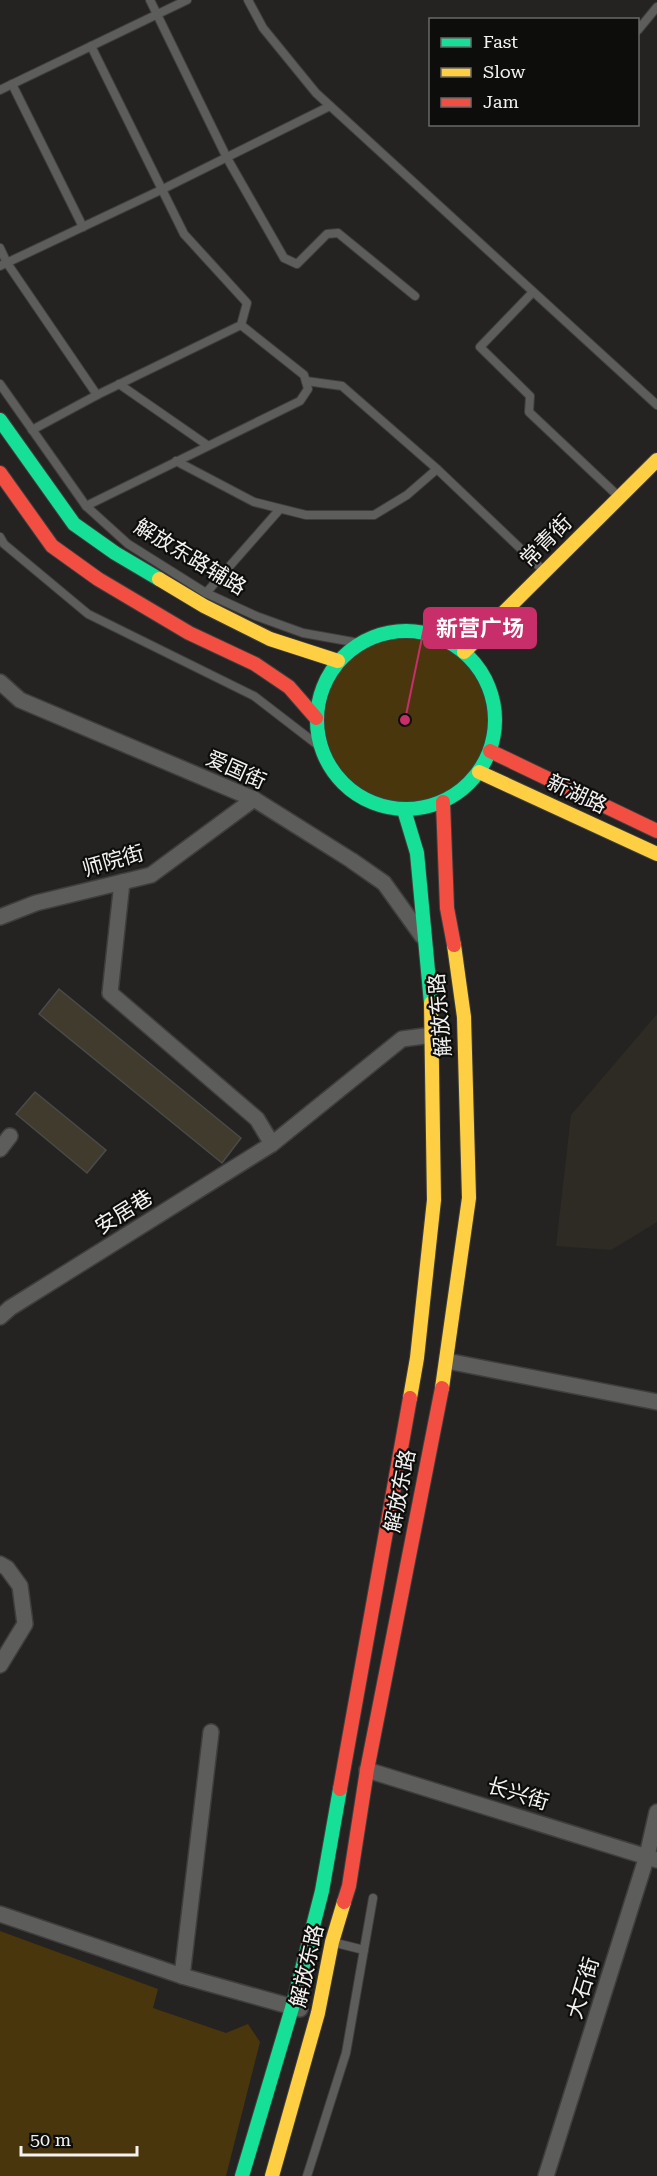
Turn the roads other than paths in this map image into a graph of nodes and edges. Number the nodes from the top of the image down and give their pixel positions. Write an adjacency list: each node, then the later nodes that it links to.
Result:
1 (150, 0): 5 (lane)
2 (187, 0): 5 (lane)
3 (248, 0): 10 (lane)
4 (657, 8): 6 (lane)
5 (158, 14): 7 (lane); 11 (lane)
6 (639, 29)
7 (91, 46): 8 (lane); 12 (lane)
8 (12, 84): 9 (lane); 13 (lane)
9 (0, 90)
10 (330, 106): 11 (lane); 16 (lane)
11 (227, 158): 12 (lane); 17 (lane)
12 (163, 189): 13 (lane); 18 (lane)
13 (83, 227): 15 (lane)
14 (0, 248): 15 (lane)
15 (3, 264): 22 (lane)
16 (534, 292): 23 (lane); 31 (lane)
17 (415, 296)
18 (241, 325): 19 (lane); 21 (lane)
19 (306, 381): 26 (lane); 29 (lane)
20 (0, 384): 25 (lane, 解放东路辅路)
21 (119, 384): 22 (lane); 26 (lane)
22 (97, 395): 25 (lane)
23 (657, 405)
24 (0, 420): 39 (main road)
25 (32, 430): 32 (lane, 解放东路辅路)
26 (207, 445): 28 (lane)
27 (657, 460): 31 (main road, 常青街)
28 (176, 461): 32 (lane); 33 (lane)
29 (437, 469): 33 (lane); 35 (lane)
30 (0, 473): 41 (main road)
31 (620, 498): 35 (main road, 常青街)
32 (86, 506): 36 (lane, 解放东路辅路)
33 (280, 508): 36 (lane)
34 (0, 537): 42 (lane)
35 (545, 572): 38 (main road, 常青街)
36 (206, 593): 37 (lane, 解放东路辅路)
37 (359, 643): 38 (main road); 39 (main road)
38 (464, 652): 43 (main road)
39 (338, 661): 41 (main road)
40 (0, 682): 45 (street, 爱国街)
41 (316, 718): 42 (main road)
42 (320, 746): 47 (main road)
43 (490, 751): 44 (main road); 48 (main road, 新湖路)
44 (479, 772): 46 (main road); 49 (main road, 新湖路)
45 (254, 800): 50 (street, 师院街); 52 (street, 爱国街)
46 (443, 802): 47 (main road); 58 (main road, 解放东路)
47 (404, 810): 52 (main road, 解放东路)
48 (657, 831)
49 (657, 854)
50 (122, 882): 51 (street, 师院街); 55 (street)
51 (0, 917)
52 (424, 939): 53 (main road, 解放东路)
53 (432, 1035): 55 (street, 安居巷); 71 (main road, 解放东路)
54 (10, 1136): 56 (street)
55 (272, 1144): 57 (street, 安居巷)
56 (0, 1149)
57 (0, 1317)
58 (447, 1361): 59 (street); 63 (main road, 解放东路)
59 (657, 1402)
60 (0, 1564): 61 (street)
61 (0, 1665)
62 (211, 1732): 70 (street)
63 (367, 1770): 65 (street, 长兴街); 68 (main road, 解放东路)
64 (657, 1812): 65 (street, 大石街)
65 (652, 1858): 76 (street, 大石街)
66 (373, 1898): 69 (lane)
67 (0, 1914): 70 (street)
68 (332, 1942): 69 (lane); 72 (main road, 解放东路)
69 (364, 1950): 75 (lane)
70 (182, 1976): 71 (street)
71 (292, 2008): 72 (street); 73 (main road, 解放东路)
72 (318, 2013): 74 (main road, 解放东路)
73 (242, 2176)
74 (272, 2176)
75 (307, 2176)
76 (546, 2176)

